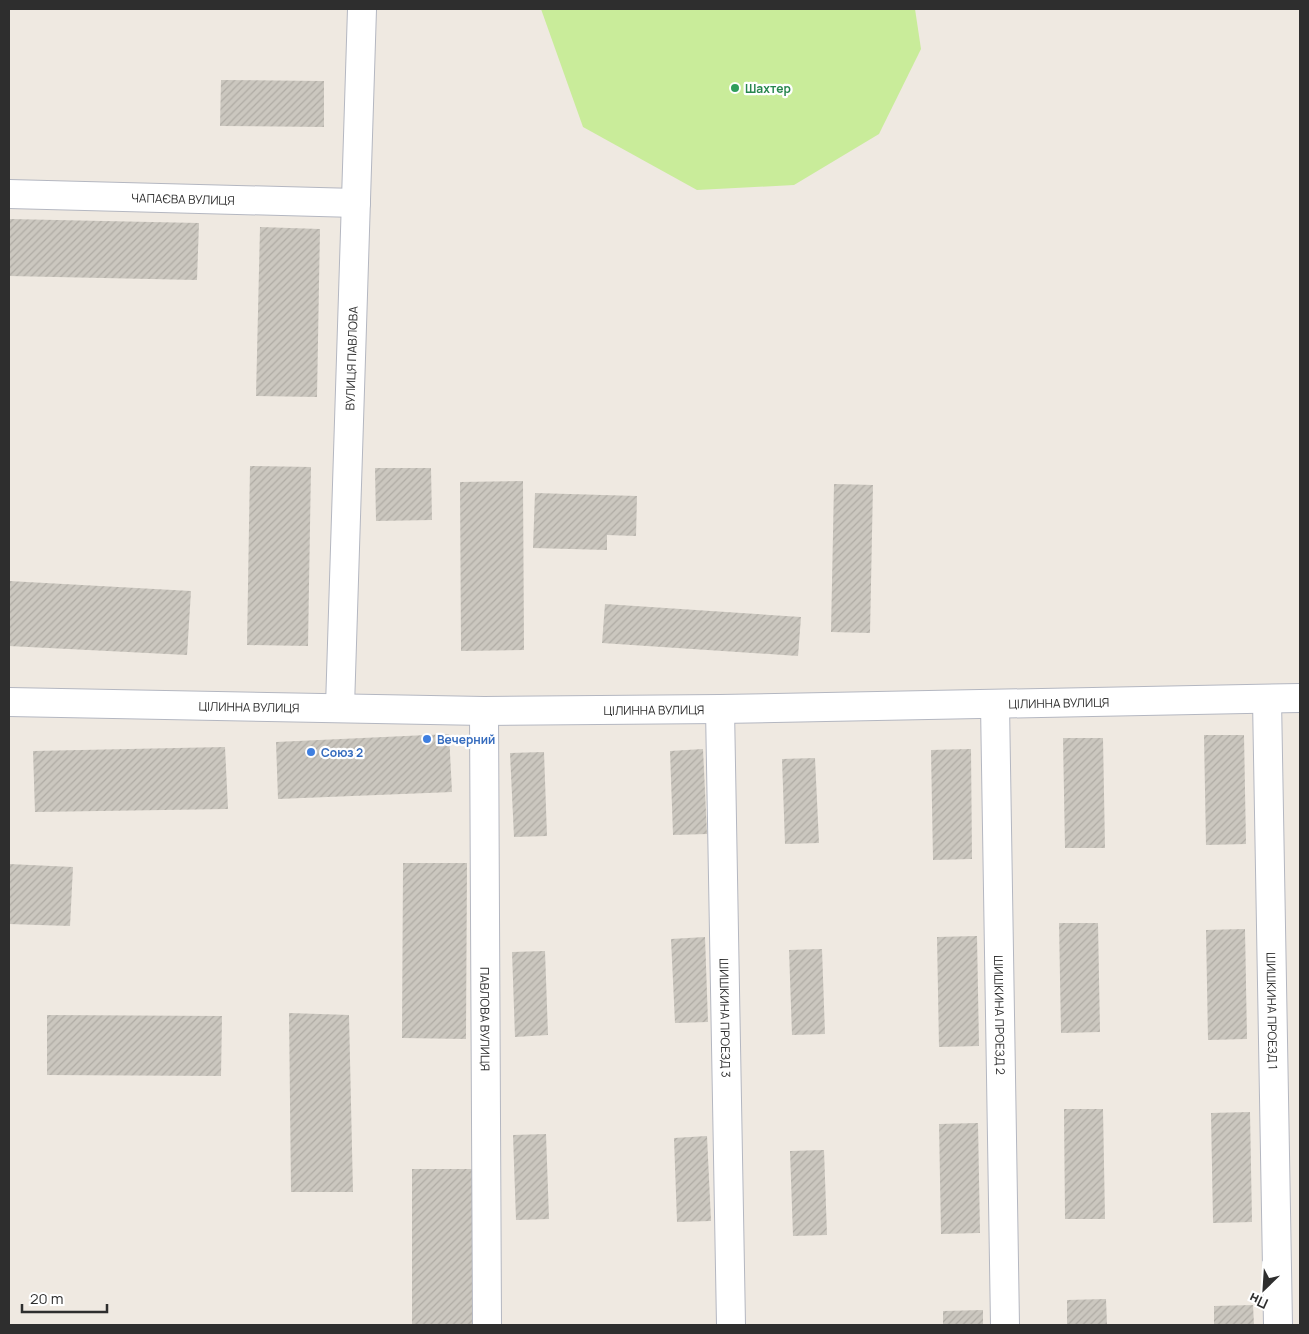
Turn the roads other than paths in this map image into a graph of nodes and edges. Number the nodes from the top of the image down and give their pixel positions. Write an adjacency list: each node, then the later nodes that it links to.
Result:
1 (362, 9): 3 (street, ВУЛИЦЯ ПАВЛОВА)
2 (9, 194): 3 (street, ЧАПАЄВА ВУЛИЦЯ)
3 (356, 203): 8 (street, ВУЛИЦЯ ПАВЛОВА)
4 (1267, 698): 5 (street, ЦІЛИННА ВУЛИЦЯ); 7 (street, ЦІЛИННА ВУЛИЦЯ); 14 (street, ШИШКИНА ПРОЕЗД 1)
5 (1300, 698)
6 (9, 702): 8 (street, ЦІЛИННА ВУЛИЦЯ)
7 (995, 704): 9 (street, ЦІЛИННА ВУЛИЦЯ); 13 (street, ШИШКИНА ПРОЕЗД 2)
8 (340, 707): 10 (street, ЦІЛИННА ВУЛИЦЯ)
9 (720, 709): 10 (street, ЦІЛИННА ВУЛИЦЯ); 12 (street, ШИШКИНА ПРОЕЗД 3)
10 (484, 711): 11 (street, ПАВЛОВА ВУЛИЦЯ)
11 (487, 1325)
12 (731, 1325)
13 (1005, 1325)
14 (1278, 1325)

